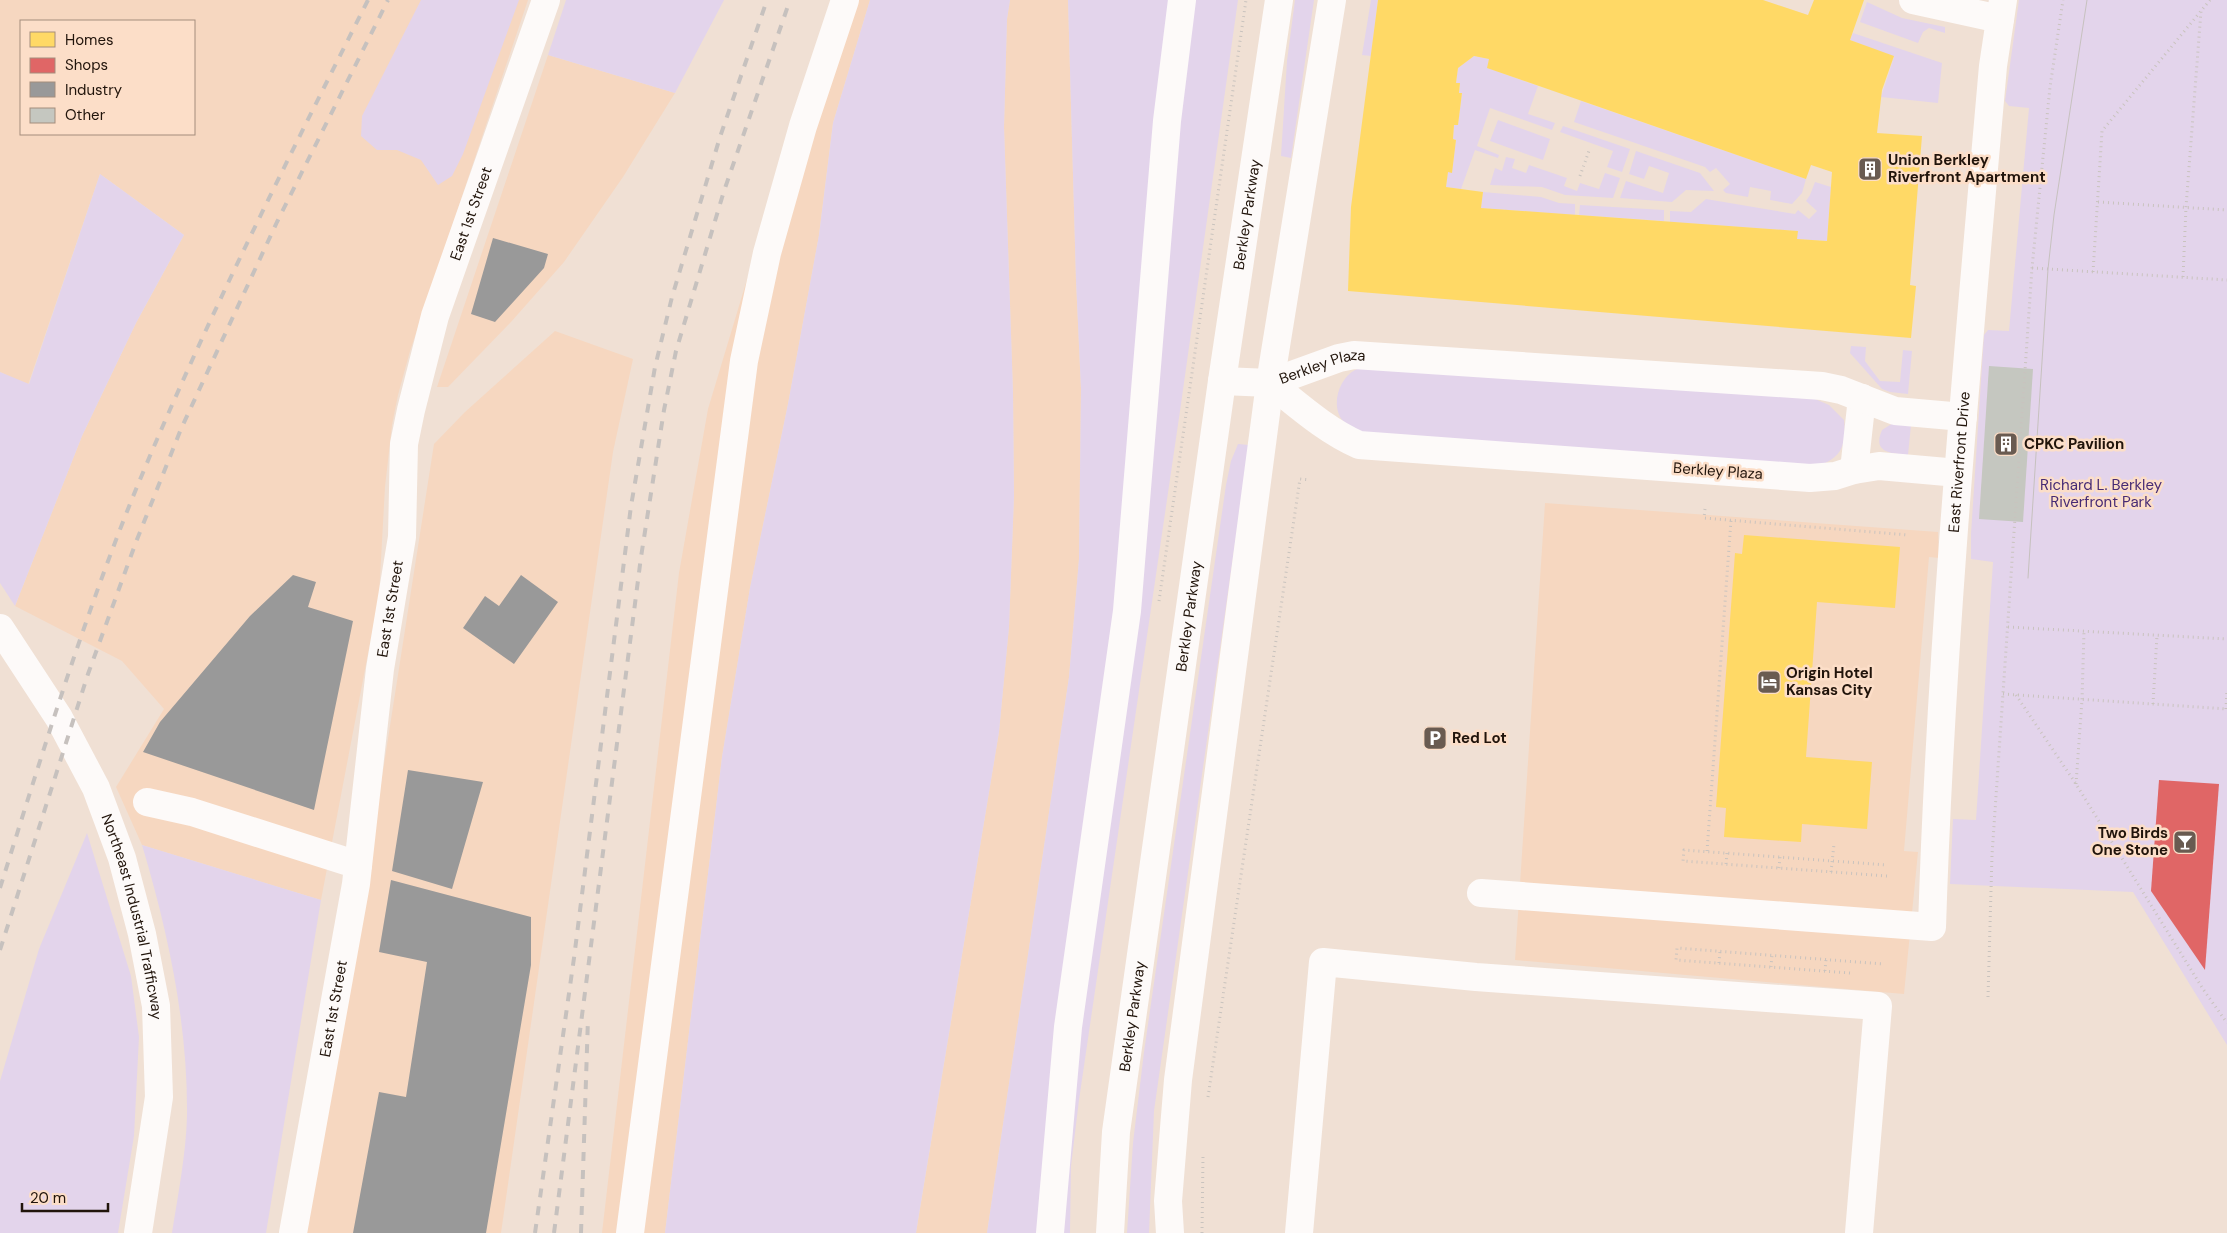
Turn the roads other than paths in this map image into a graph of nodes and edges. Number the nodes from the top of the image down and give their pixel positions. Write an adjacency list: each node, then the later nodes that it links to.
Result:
1 (546, 0): 16 (street, East 1st Street)
2 (845, 0): 20 (street)
3 (1182, 0): 21 (street)
4 (1279, 0): 8 (street, Berkley Parkway)
5 (1332, 0): 9 (street)
6 (1913, 0): 7 (street)
7 (2002, 9): 11 (street, East Riverfront Drive)
8 (1222, 381): 9 (street); 22 (street, Berkley Parkway)
9 (1270, 383): 10 (street, Berkley Plaza); 12 (street, Berkley Plaza); 23 (street)
10 (1862, 398): 11 (street, Berkley Plaza); 12 (street)
11 (1962, 417): 13 (street, East Riverfront Drive)
12 (1854, 470): 13 (street, Berkley Plaza)
13 (1958, 473): 17 (street, East Riverfront Drive)
14 (0, 628): 18 (street, Northeast Industrial Trafficway)
15 (147, 802): 16 (street)
16 (358, 865): 19 (street, East 1st Street)
17 (1481, 893)
18 (138, 1233)
19 (293, 1233)
20 (630, 1233)
21 (1050, 1233)
22 (1110, 1233)
23 (1170, 1233)
24 (1299, 1233): 25 (street)
25 (1859, 1233)

